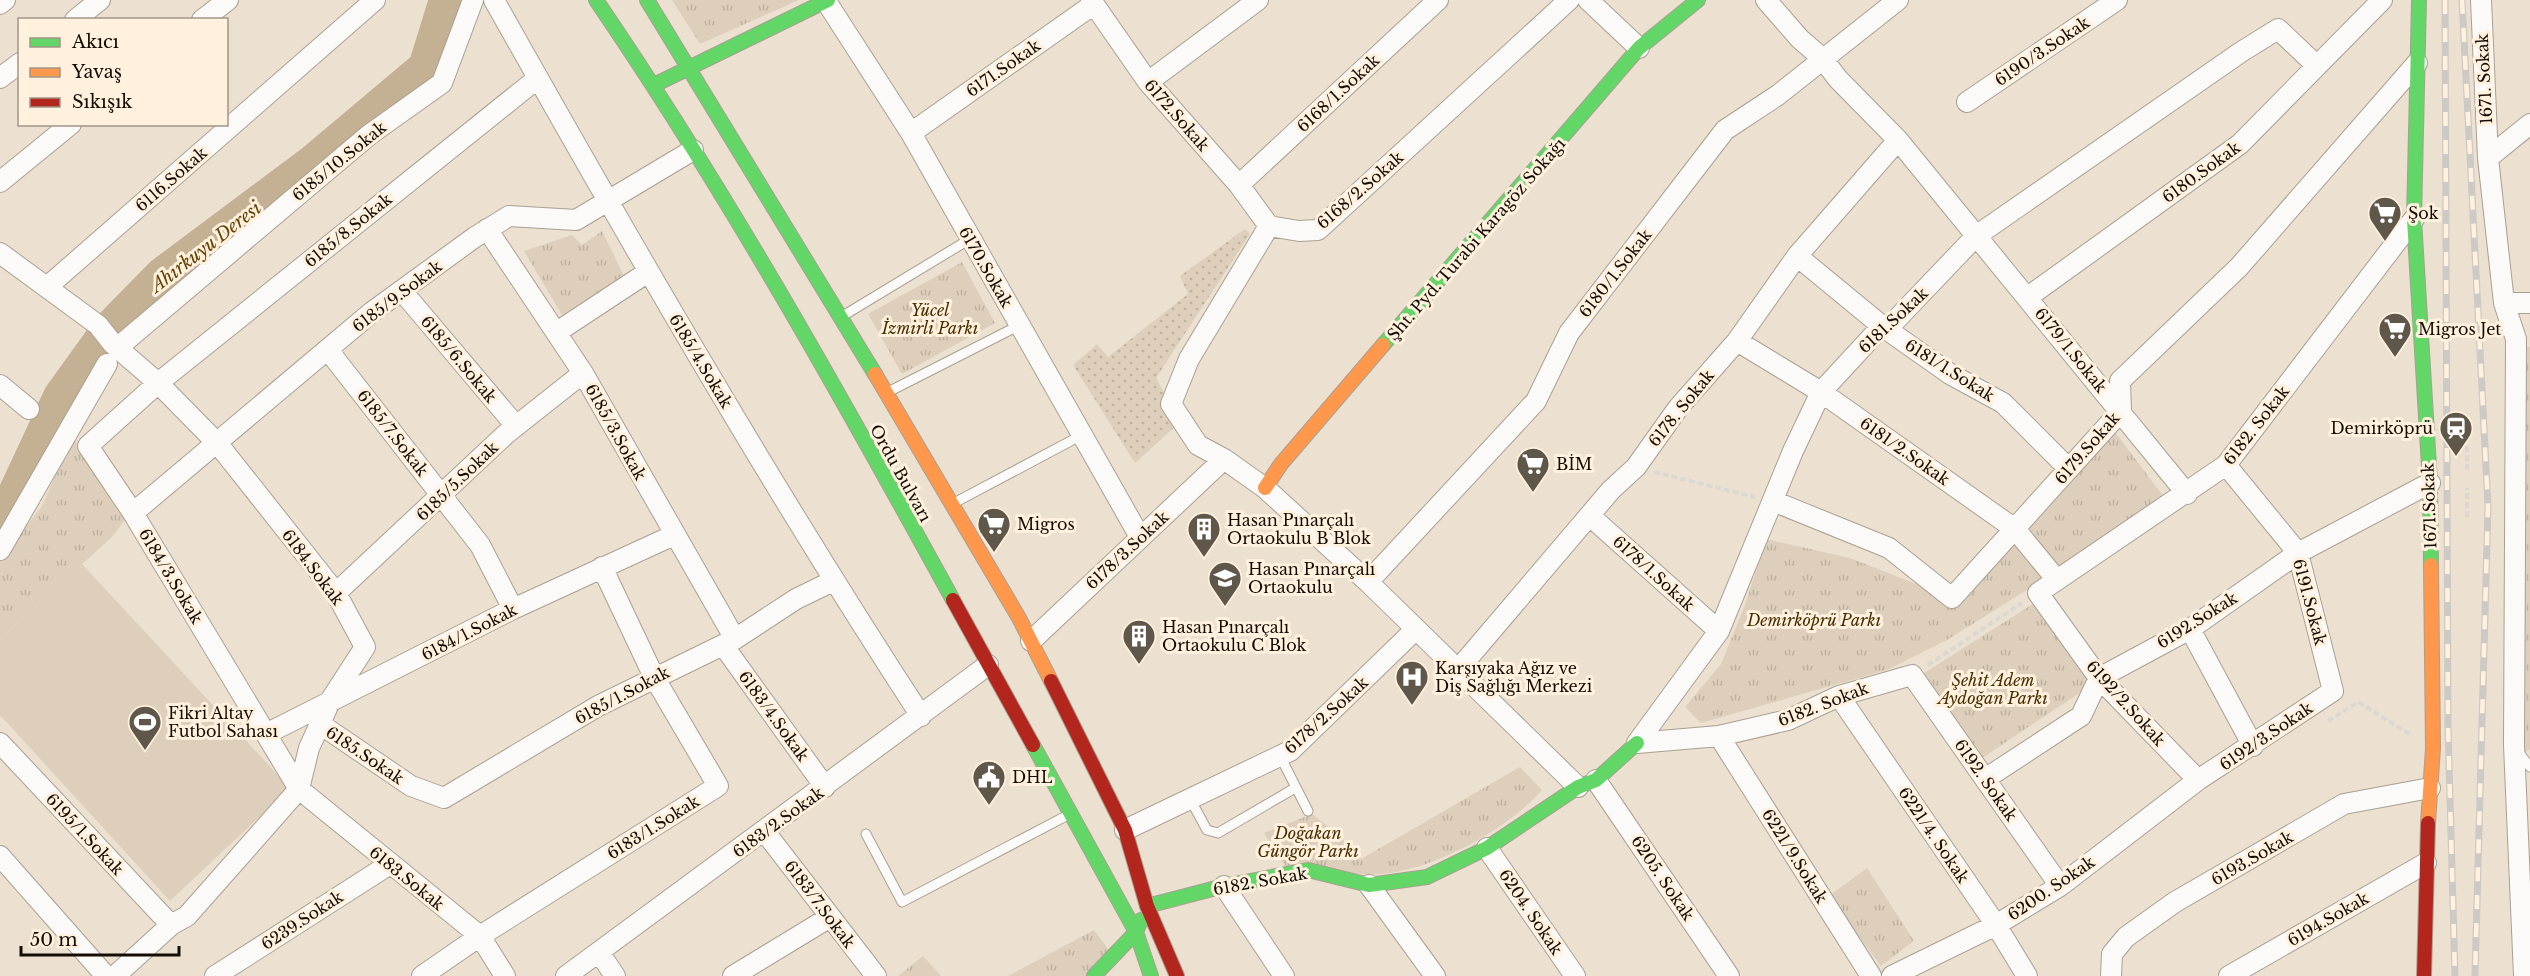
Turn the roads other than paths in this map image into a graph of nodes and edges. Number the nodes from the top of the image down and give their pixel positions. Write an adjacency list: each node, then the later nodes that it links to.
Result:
1 (5, 0): 22 (street)
2 (100, 0): 23 (street)
3 (228, 0): 24 (street)
4 (375, 0): 36 (street, 6116.Sokak)
5 (473, 0): 66 (street, 6185/10.Sokak)
6 (494, 0): 32 (street, 6185/4.Sokak)
7 (596, 0): 34 (main road, Ordu Bulvarı)
8 (647, 0): 30 (main road, Ordu Bulvarı)
9 (1438, 0): 45 (street, 6168/1.Sokak)
10 (1569, 0): 48 (street, 6168/2.Sokak)
11 (1587, 0): 25 (street)
12 (1698, 0): 25 (main road, Şht. Pyd. Turabi Karagöz Sokağı)
13 (1767, 0): 26 (street)
14 (1898, 0): 26 (street, 6180/1.Sokak)
15 (2117, 0): 35 (street, 6190/3.Sokak)
16 (2382, 0): 29 (street, 6180.Sokak)
17 (2419, 0): 27 (main road, 1671.Sokak)
18 (827, 1): 30 (main road); 40 (street, 6170.Sokak)
19 (2483, 1): 43 (street, 1671. Sokak)
20 (1093, 2): 33 (street, 6172.Sokak); 40 (street, 6171.Sokak)
21 (1249, 3): 33 (street)
22 (0, 4)
23 (78, 18)
24 (205, 18)
25 (1639, 48): 81 (main road, Şht. Pyd. Turabi Karagöz Sokağı)
26 (1822, 58): 41 (street); 96 (street, 6180/1.Sokak)
27 (2417, 63): 47 (main road, 1671.Sokak); 73 (street, 6179.Sokak)
28 (18, 64): 31 (street)
29 (2316, 65): 50 (street, 6181.Sokak); 57 (street, 6180.Sokak)
30 (690, 66): 34 (main road); 60 (main road, Ordu Bulvarı)
31 (0, 78)
32 (538, 78): 46 (street, 6185/4.Sokak); 68 (street, 6185/8.Sokak)
33 (1148, 82): 45 (street, 6172.Sokak)
34 (654, 86): 42 (main road, Ordu Bulvarı)
35 (1967, 102)
36 (232, 117)
37 (2530, 124): 43 (street)
38 (69, 126): 44 (street)
39 (222, 126): 55 (street, 6116.Sokak)
40 (911, 133): 51 (street, 6170.Sokak)
41 (1898, 140): 50 (street); 53 (street, 6178. Sokak)
42 (693, 150): 46 (street, 6185/9.Sokak); 105 (main road, Ordu Bulvarı)
43 (2488, 158): 58 (street)
44 (0, 182)
45 (1239, 185): 48 (street, 6172.Sokak)
46 (609, 203): 49 (street, 6185/9.Sokak); 54 (street, 6185/4.Sokak)
47 (2414, 219): 78 (street, 6182. Sokak); 80 (main road, 1671.Sokak)
48 (1269, 226): 77 (street)
49 (488, 229): 56 (street, 6185/9.Sokak); 63 (street, 6185/3.Sokak)
50 (1976, 236): 57 (street, 6179/1.Sokak); 62 (street, 6181.Sokak)
51 (970, 239): 60 (lane); 61 (street, 6170.Sokak)
52 (0, 253): 55 (street, 6184.Sokak)
53 (1797, 256): 62 (street, 6181/1.Sokak); 64 (street, 6178. Sokak)
54 (648, 272): 63 (street); 95 (street, 6185/4.Sokak)
55 (47, 287): 66 (street, 6184.Sokak)
56 (402, 291): 65 (street, 6185/9.Sokak); 74 (street, 6185/6.Sokak)
57 (2028, 297): 73 (street, 6179/1.Sokak)
58 (2504, 303): 59 (street); 119 (street)
59 (2530, 303)
60 (841, 317): 71 (main road, Ordu Bulvarı)
61 (1020, 325): 71 (lane); 75 (street, 6170.Sokak)
62 (1882, 326): 70 (street, 6181.Sokak); 79 (street, 6181/1.Sokak)
63 (556, 332): 67 (street, 6185/3.Sokak)
64 (1737, 340): 70 (street, 6181/2.Sokak); 87 (street, 6178. Sokak)
65 (328, 350): 76 (street, 6185/9.Sokak); 83 (street, 6185/7.Sokak)
66 (112, 352): 68 (street, 6184.Sokak); 91 (street, 6185/10.Sokak)
67 (583, 373): 74 (street, 6185/5.Sokak); 89 (street, 6185/3.Sokak)
68 (158, 383): 76 (street, 6184.Sokak); 86 (street, 6184/3.Sokak)
69 (0, 385): 72 (street)
70 (1821, 392): 84 (street, 6181.Sokak); 88 (street, 6181/2.Sokak)
71 (887, 393): 85 (main road, Ordu Bulvarı)
72 (29, 409)
73 (2121, 411): 79 (street, 6179.Sokak); 82 (street, 6179/1.Sokak)
74 (516, 426): 83 (street, 6185/5.Sokak)
75 (1083, 434): 85 (lane); 90 (street, 6170.Sokak)
76 (218, 444): 86 (street, 6185/9.Sokak); 97 (street, 6184.Sokak)
77 (1224, 459): 81 (street); 90 (street, 6178/3.Sokak)
78 (2226, 465): 82 (street, 6182. Sokak); 92 (street, 6191.Sokak)
79 (2069, 469): 88 (street, 6179.Sokak)
80 (2430, 483): 92 (street, 6192.Sokak); 129 (main road, 1671.Sokak)
81 (1265, 488): 96 (street)
82 (2187, 494): 94 (street, 6182. Sokak)
83 (443, 495): 97 (street, 6185/5.Sokak); 99 (street, 6185/7.Sokak)
84 (1773, 501): 88 (street, 6179.Sokak); 102 (street, 6181.Sokak)
85 (952, 505): 103 (main road, Ordu Bulvarı)
86 (133, 513): 115 (street, 6184/3.Sokak)
87 (1590, 516): 102 (street, 6178/1.Sokak); 106 (street, 6178. Sokak)
88 (2014, 529): 94 (street, 6181/2.Sokak)
89 (674, 535): 93 (street, 6184/1.Sokak); 104 (street, 6185/3.Sokak)
90 (1140, 537): 103 (street, 6178/3.Sokak)
91 (0, 550)
92 (2298, 553): 101 (street, 6192.Sokak); 110 (street, 6191.Sokak)
93 (602, 567): 99 (street, 6184/1.Sokak); 108 (street)
94 (2057, 580): 98 (street, 6182. Sokak)
95 (832, 581): 104 (street, 6185/1.Sokak); 113 (street, 6185/4.Sokak)
96 (1368, 582): 100 (street)
97 (336, 593): 112 (street, 6184.Sokak)
98 (2038, 593): 109 (street, 6192/2.Sokak)
99 (513, 609): 112 (street, 6184/1.Sokak)
100 (1416, 629): 106 (street); 121 (street, 6178/2.Sokak)
101 (2190, 629): 109 (street, 6192.Sokak); 120 (street)
102 (1719, 631): 118 (street, 6181.Sokak)
103 (1031, 641): 134 (main road, Ordu Bulvarı)
104 (729, 642): 108 (street, 6185/1.Sokak); 127 (street, 6183/4.Sokak)
105 (988, 665): 113 (street, 6183/2.Sokak); 133 (main road, Ordu Bulvarı)
106 (1457, 671): 125 (street)
107 (1912, 675): 111 (street, 6182. Sokak); 123 (street, 6192. Sokak)
108 (654, 677): 126 (street, 6185/1.Sokak); 150 (street, 6183/1.Sokak)
109 (2099, 678): 123 (street); 124 (street, 6192/2.Sokak)
110 (2333, 691): 120 (street, 6192/3.Sokak)
111 (1839, 696): 116 (street, 6182. Sokak); 148 (street, 6221/4. Sokak)
112 (330, 701): 114 (street, 6184.Sokak); 115 (street, 6184/1.Sokak)
113 (921, 716): 127 (street, 6183/2.Sokak)
114 (320, 724): 126 (street, 6185.Sokak); 130 (street, 6184.Sokak)
115 (266, 734): 130 (street, 6184/3.Sokak)
116 (1719, 736): 118 (street, 6182. Sokak); 168 (street, 6221/9.Sokak)
117 (0, 743): 147 (street, 6195/1.Sokak)
118 (1637, 743): 125 (main road, 6182. Sokak)
119 (2514, 745): 122 (lane); 141 (street)
120 (2253, 746): 124 (street, 6192/3.Sokak)
121 (1280, 756): 128 (lane); 131 (street, 6178/2.Sokak)
122 (2530, 767)
123 (1985, 779): 144 (street, 6192. Sokak)
124 (2198, 780): 144 (street, 6200. Sokak)
125 (1587, 783): 137 (main road, 6182. Sokak); 167 (street, 6205. Sokak)
126 (411, 786)
127 (825, 787): 135 (street, 6183/2.Sokak)
128 (1295, 788): 131 (lane); 132 (lane)
129 (2430, 788): 139 (main road, 1671.Sokak); 171 (street, 6193.Sokak)
130 (299, 789): 140 (street, 6183.Sokak); 147 (street, 6184.Sokak)
131 (1190, 799): 134 (street, 6178/2.Sokak)
132 (1308, 811)
133 (1070, 814): 136 (lane); 149 (main road, Ordu Bulvarı)
134 (1125, 830): 145 (main road, Ordu Bulvarı)
135 (765, 832): 146 (street, 6183/7.Sokak); 151 (street, 6183/2.Sokak)
136 (866, 834)
137 (1487, 848): 142 (main road, 6182. Sokak); 166 (street, 6204. Sokak)
138 (0, 856): 152 (street)
139 (2426, 863): 172 (street, 6194.Sokak); 173 (main road, 1671.Sokak)
140 (390, 864): 150 (street, 6183.Sokak); 154 (street, 6239.Sokak)
141 (2526, 870): 174 (street)
142 (1369, 885): 143 (main road, 6182. Sokak); 165 (street)
143 (1224, 886): 145 (main road, 6182. Sokak); 164 (street)
144 (2060, 886): 148 (street, 6200. Sokak)
145 (1147, 906): 149 (main road); 163 (main road, Ordu Bulvarı)
146 (830, 917): 159 (street); 160 (street, 6183/7.Sokak)
147 (171, 925): 153 (street, 6184.Sokak)
148 (1996, 925): 169 (street, 6200. Sokak); 170 (street, 6221/4. Sokak)
149 (1136, 932): 161 (main road); 162 (main road, Ordu Bulvarı)
150 (480, 936): 155 (street); 156 (street, 6183.Sokak)
151 (599, 952): 157 (street, 6183/2.Sokak); 158 (street)
152 (106, 976)
153 (115, 976)
154 (215, 976)
155 (422, 976)
156 (505, 976)
157 (566, 976)
158 (615, 976)
159 (733, 976)
160 (876, 976)
161 (1094, 976)
162 (1151, 976)
163 (1177, 976)
164 (1284, 976)
165 (1436, 976)
166 (1575, 976)
167 (1730, 976)
168 (1871, 976)
169 (1892, 976)
170 (2027, 976)
171 (2111, 976)
172 (2229, 976)
173 (2424, 976)
174 (2524, 976)

